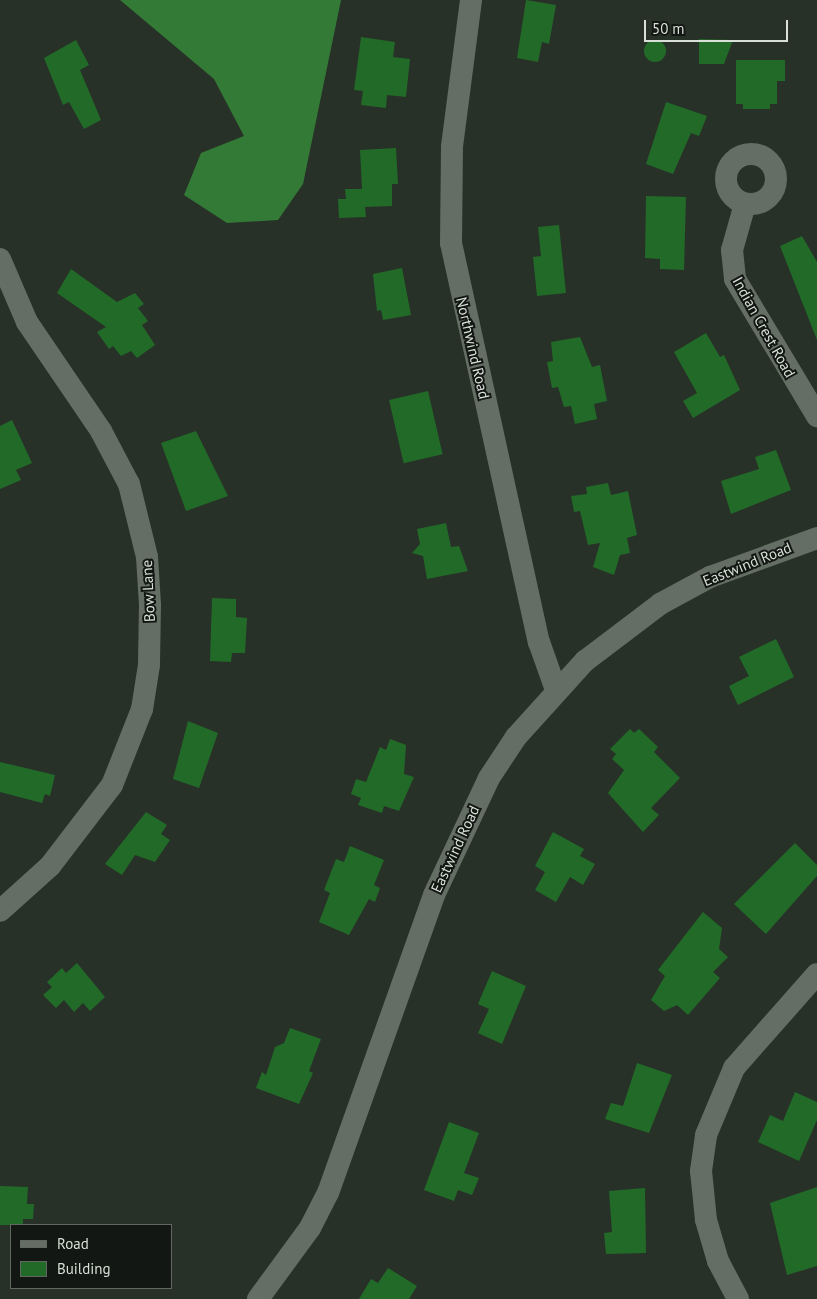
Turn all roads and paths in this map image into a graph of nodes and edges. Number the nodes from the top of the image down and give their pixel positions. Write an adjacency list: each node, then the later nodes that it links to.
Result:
1 (471, 0): 6 (street, Northwind Road)
2 (745, 204): 4 (street, Indian Crest Road)
3 (0, 259): 7 (street, Bow Lane)
4 (817, 416)
5 (817, 538): 6 (street, Eastwind Road)
6 (556, 690): 9 (street, Eastwind Road)
7 (0, 911)
8 (817, 974): 10 (street)
9 (258, 1299)
10 (738, 1299)

